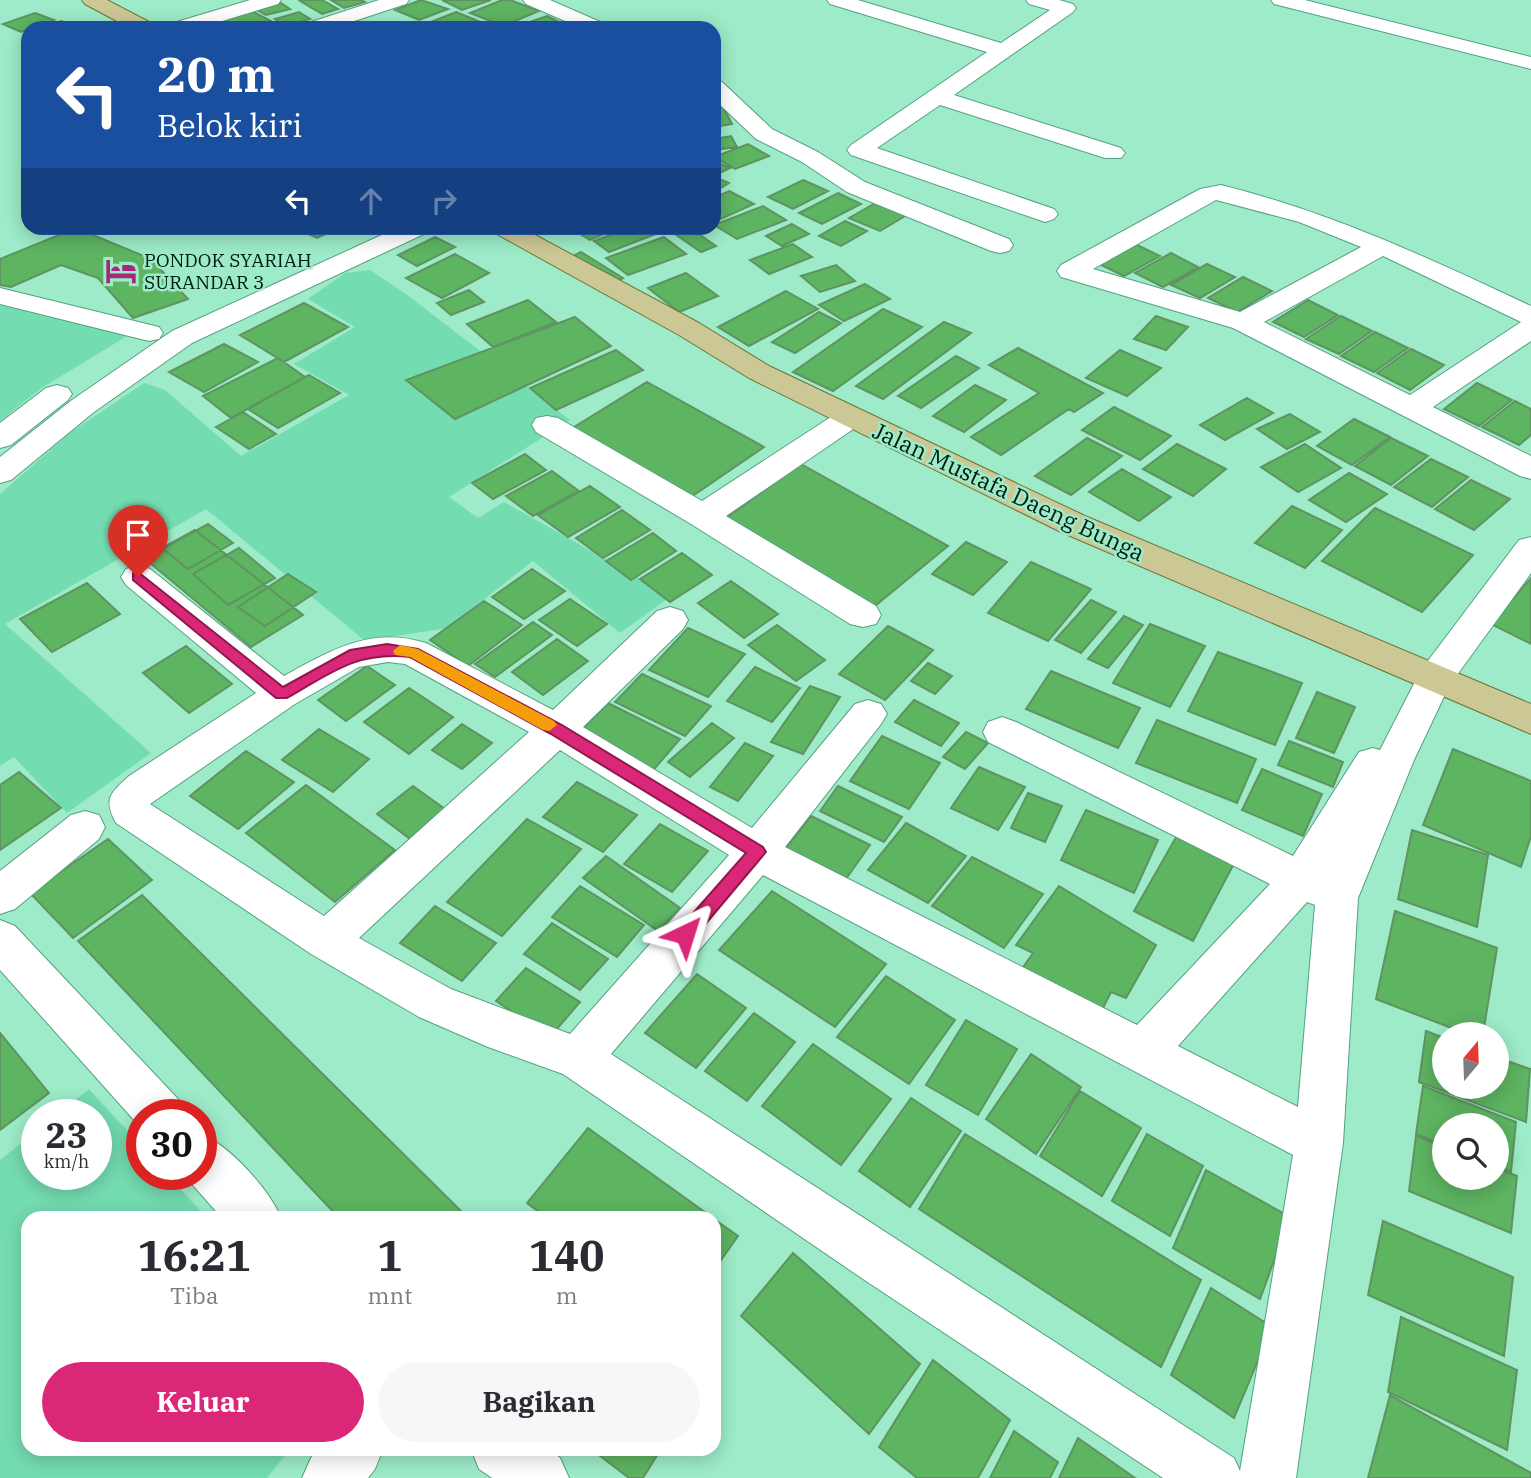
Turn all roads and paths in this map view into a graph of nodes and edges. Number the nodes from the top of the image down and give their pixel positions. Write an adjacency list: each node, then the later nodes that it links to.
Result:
1 (92, 0): 9 (main road)
2 (271, 0): 10 (street)
3 (398, 0): 8 (street)
4 (533, 0): 13 (street)
5 (837, 0): 14 (street)
6 (1036, 0): 14 (street)
7 (1281, 0): 15 (street)
8 (361, 11): 11 (street); 12 (street)
9 (132, 21)
10 (200, 21)
11 (332, 21)
12 (383, 21)
13 (581, 21)
14 (1002, 50): 17 (street)
15 (1531, 63)
16 (721, 94): 23 (street)
17 (935, 96): 18 (street); 19 (street)
18 (1113, 153)
19 (1045, 214)
20 (379, 235): 29 (street)
21 (381, 235): 35 (street)
22 (517, 235): 31 (main road, Jalan Mustafa Daeng Bunga)
23 (1000, 245)
24 (1382, 246): 26 (street); 27 (street); 27 (street)
25 (0, 296): 29 (street)
26 (1531, 316)
27 (1243, 322): 30 (street)
28 (1531, 328): 30 (street)
29 (149, 332): 33 (street)
30 (1412, 407): 34 (street)
31 (851, 417): 36 (street); 41 (main road, Jalan Mustafa Daeng Bunga)
32 (547, 425): 36 (street)
33 (0, 438)
34 (1531, 469)
35 (0, 473)
36 (703, 516): 39 (street)
37 (1531, 548): 41 (street)
38 (138, 577): 42 (street)
39 (863, 615)
40 (670, 620): 45 (street)
41 (1434, 680): 44 (main road, Jalan Mustafa Daeng Bunga); 49 (street)
42 (282, 694): 45 (street); 52 (street)
43 (869, 714): 48 (street)
44 (1531, 720)
45 (557, 730): 48 (street); 52 (street)
46 (1002, 732): 49 (street)
47 (85, 827): 50 (street)
48 (757, 852): 53 (street); 54 (street)
49 (1319, 888): 53 (street); 56 (street)
50 (0, 895)
51 (0, 939): 55 (street)
52 (326, 941): 54 (street)
53 (1144, 1051): 56 (street)
54 (578, 1058): 63 (street)
55 (146, 1099)
56 (1319, 1143): 64 (street)
57 (217, 1175): 58 (street)
58 (250, 1211)
59 (349, 1456): 61 (street)
60 (509, 1456): 62 (street)
61 (331, 1478)
62 (540, 1478)
63 (1214, 1478)
64 (1267, 1478)

